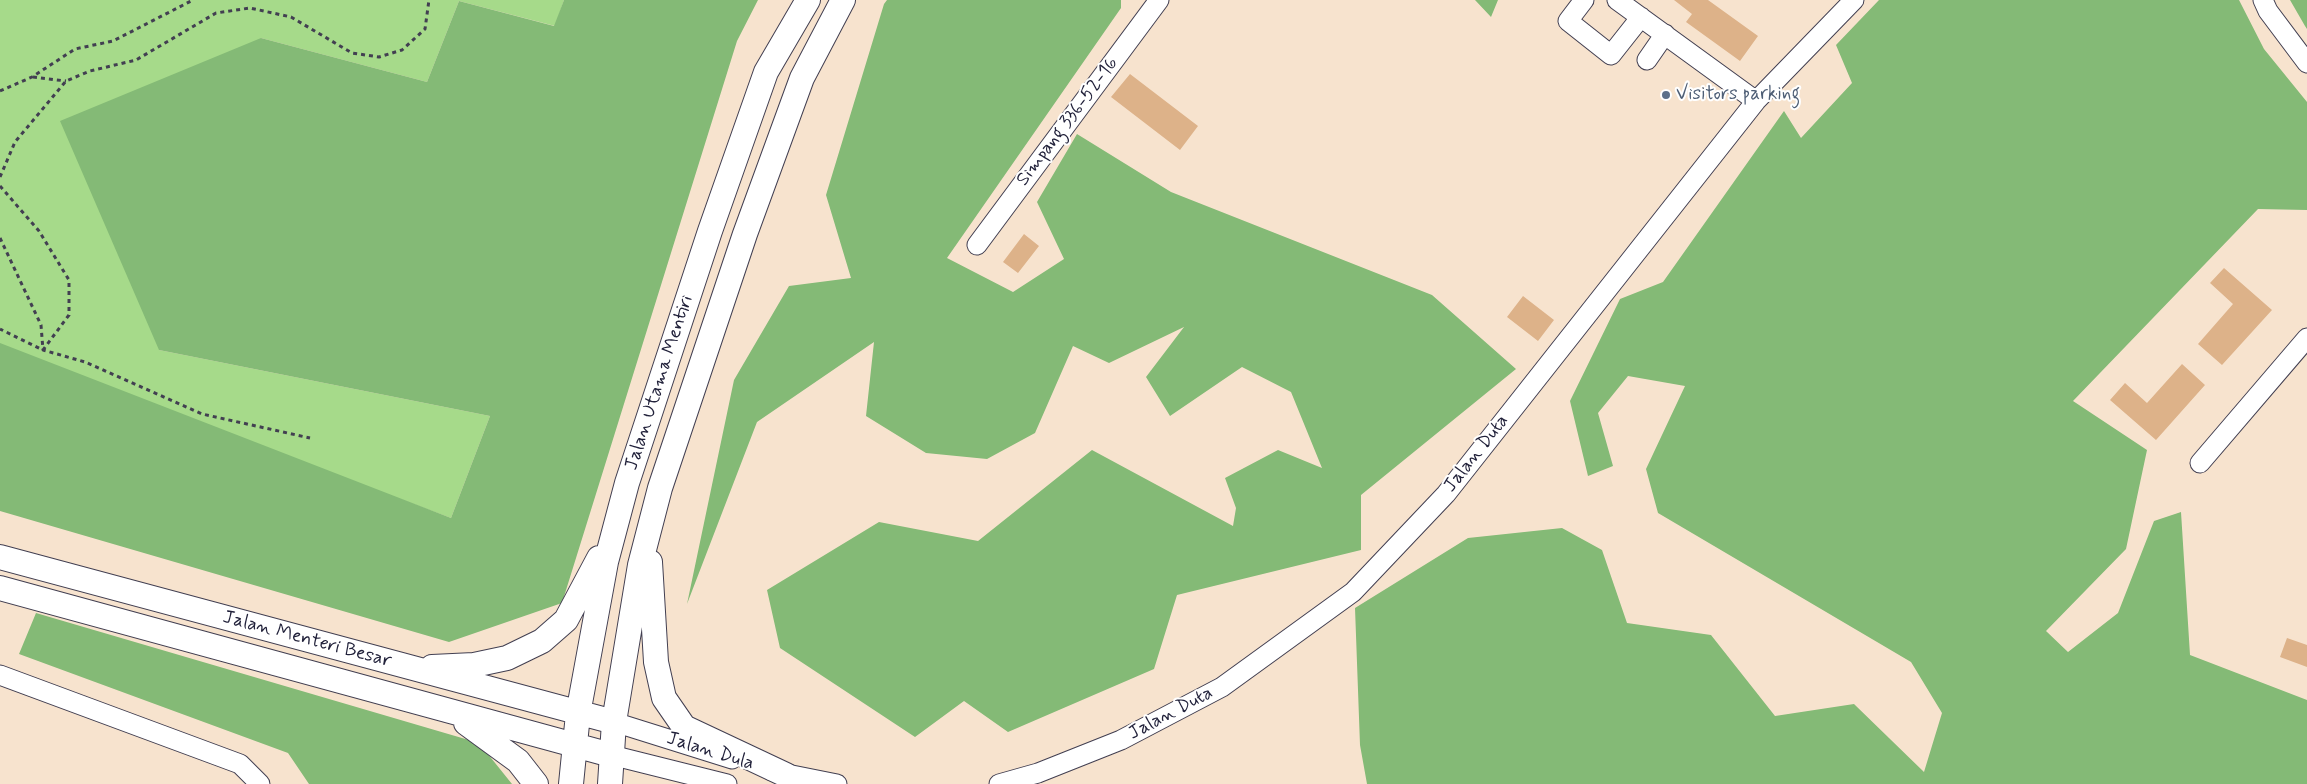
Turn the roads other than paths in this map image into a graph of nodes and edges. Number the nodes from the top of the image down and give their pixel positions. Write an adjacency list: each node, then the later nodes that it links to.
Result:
1 (808, 0): 16 (main road, Jalan Utama Mentiri)
2 (843, 0): 17 (main road, Jalan Utama Mentiri)
3 (1159, 0): 13 (street, Simpang 336-52-16)
4 (1584, 0): 8 (street)
5 (1617, 0): 8 (street)
6 (1854, 0): 12 (street, Jalan Duta)
7 (2263, 0): 11 (street)
8 (1640, 18): 9 (street)
9 (1664, 34): 10 (street); 12 (street)
10 (1647, 60)
11 (2307, 63)
12 (1756, 101): 34 (street, Jalan Duta)
13 (976, 244)
14 (2307, 338): 15 (street)
15 (2200, 463)
16 (614, 530): 20 (main road); 23 (main road, Jalan Utama Mentiri)
17 (648, 533): 24 (main road, Jalan Utama Mentiri); 27 (main road)
18 (0, 557): 20 (main road, Jalan Menteri Besar)
19 (0, 588): 22 (main road, Jalan Menteri Besar)
20 (410, 668): 23 (main road, Jalan Menteri Besar)
21 (0, 675): 28 (street)
22 (448, 711): 25 (main road, Jalan Menteri Besar); 29 (main road)
23 (578, 714): 24 (main road, Jalan Menteri Besar); 25 (main road, Jalan Utama Mentiri)
24 (614, 722): 26 (main road, Jalan Utama Mentiri); 27 (street, Jalan Dula)
25 (573, 745): 26 (main road, Jalan Menteri Besar); 30 (main road, Jalan Utama Mentiri)
26 (611, 755): 31 (main road, Jalan Utama Mentiri); 32 (street)
27 (786, 776): 33 (street, Jalan Dula)
28 (260, 784)
29 (536, 784)
30 (571, 784)
31 (610, 784)
32 (727, 784)
33 (837, 784)
34 (999, 784)

